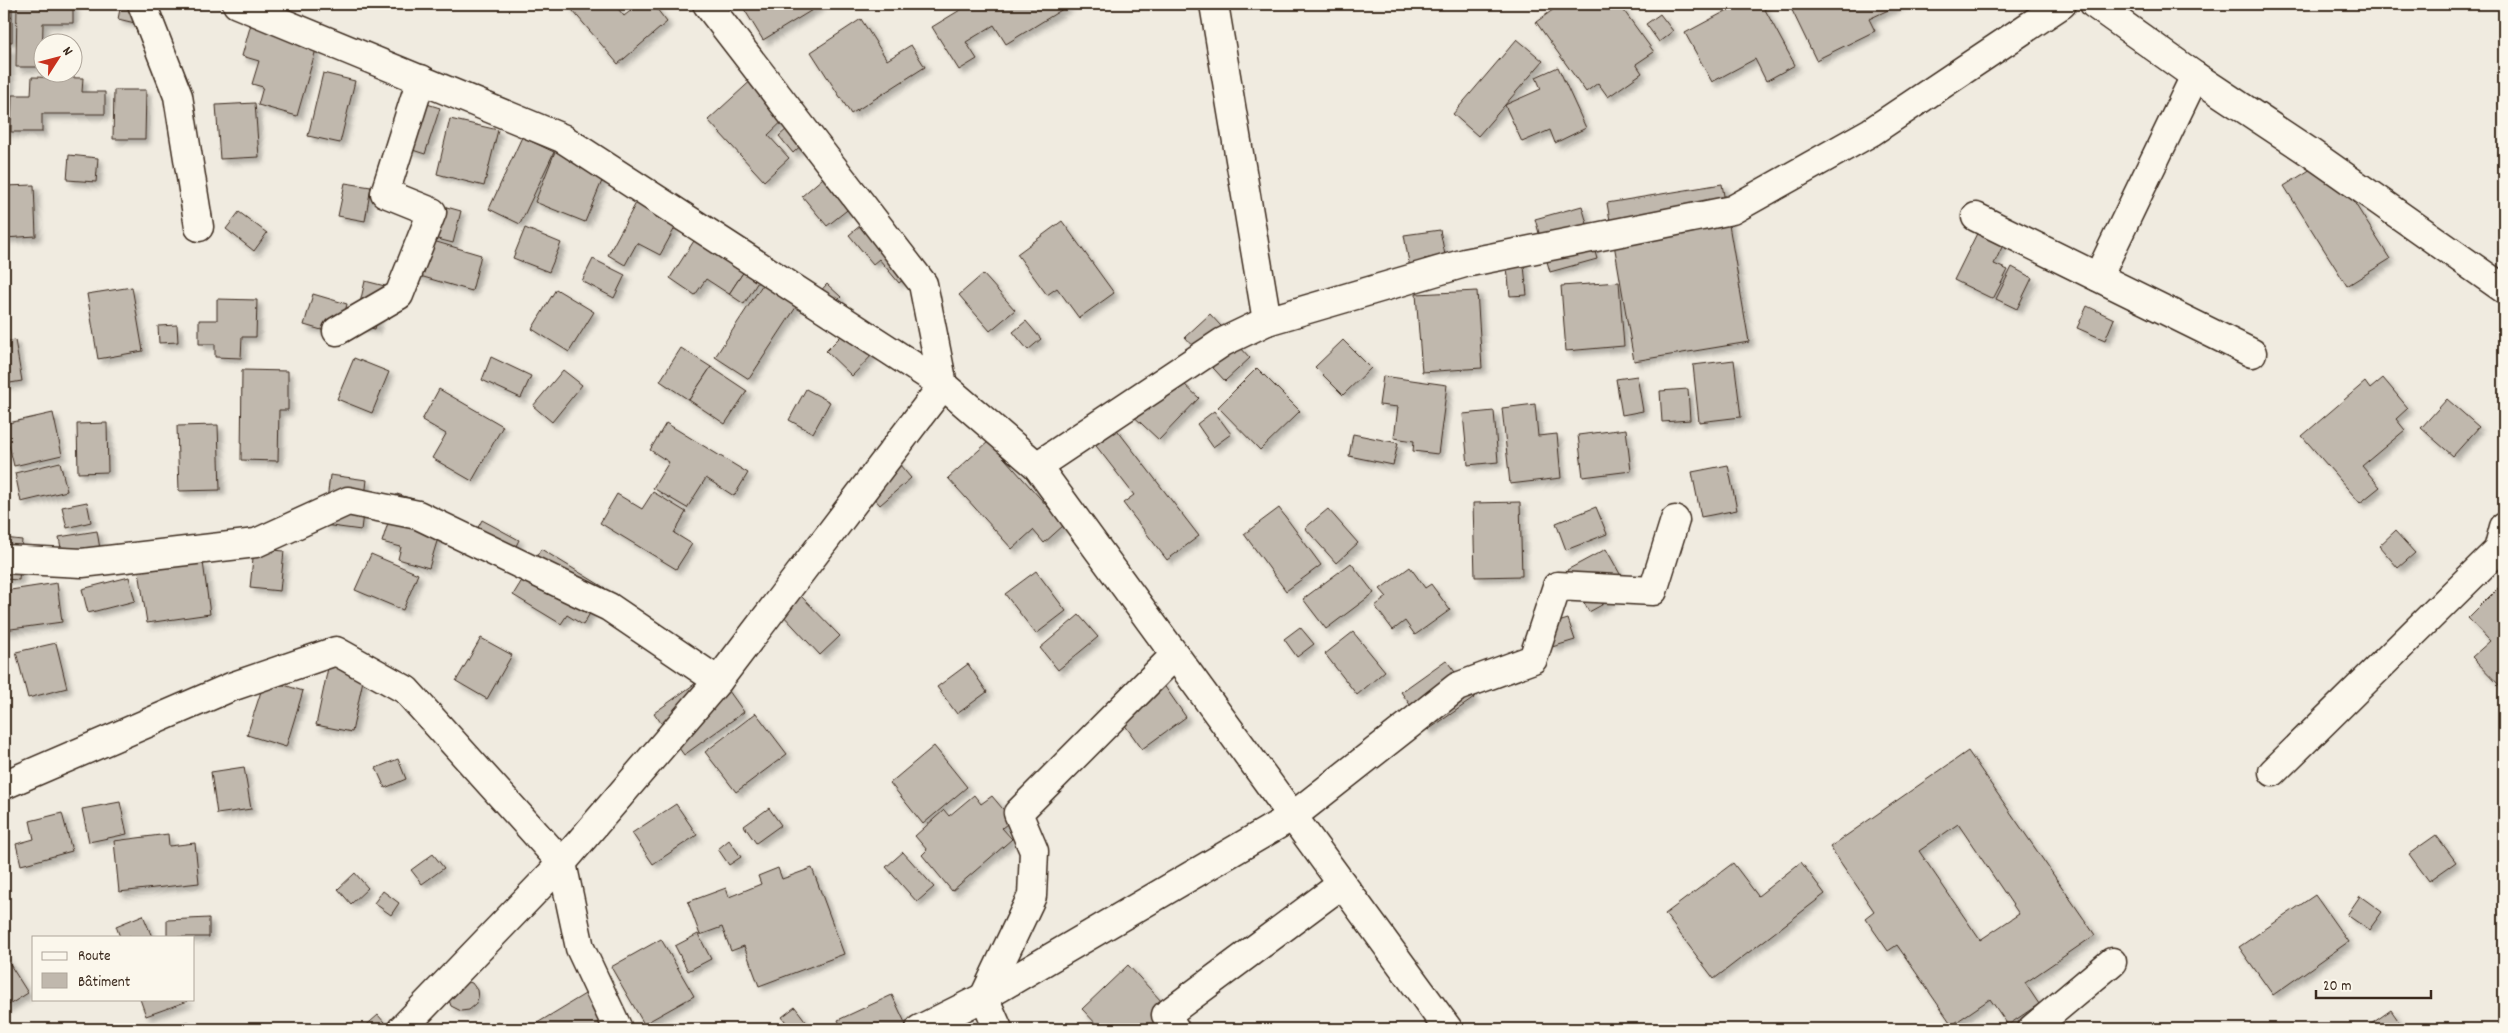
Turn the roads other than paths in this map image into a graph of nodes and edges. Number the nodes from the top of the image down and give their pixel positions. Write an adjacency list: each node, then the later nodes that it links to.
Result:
1 (142, 4): 10 (street)
2 (237, 4): 8 (street)
3 (707, 4): 16 (street)
4 (1214, 4): 13 (street)
5 (2062, 4): 13 (street)
6 (2094, 4): 7 (street)
7 (2195, 76): 11 (street); 12 (street)
8 (421, 79): 14 (street); 16 (street)
9 (1976, 217): 11 (street)
10 (199, 227)
11 (2098, 277): 15 (street)
12 (2504, 289)
13 (1267, 321): 17 (street)
14 (337, 331)
15 (2252, 353)
16 (943, 385): 17 (street); 22 (street)
17 (1037, 466): 21 (street)
18 (1675, 520): 25 (street)
19 (2504, 527): 23 (street)
20 (4, 559): 22 (street)
21 (1175, 655): 25 (street); 29 (street)
22 (718, 681): 26 (street)
23 (2273, 772)
24 (4, 785): 26 (street)
25 (1293, 816): 27 (street); 29 (street)
26 (562, 864): 30 (street); 31 (street)
27 (1342, 884): 34 (street); 35 (street)
28 (2112, 962): 36 (street)
29 (984, 997): 32 (street); 33 (street)
30 (402, 1029)
31 (618, 1029)
32 (920, 1029)
33 (998, 1029)
34 (1175, 1029)
35 (1448, 1029)
36 (2032, 1029)

